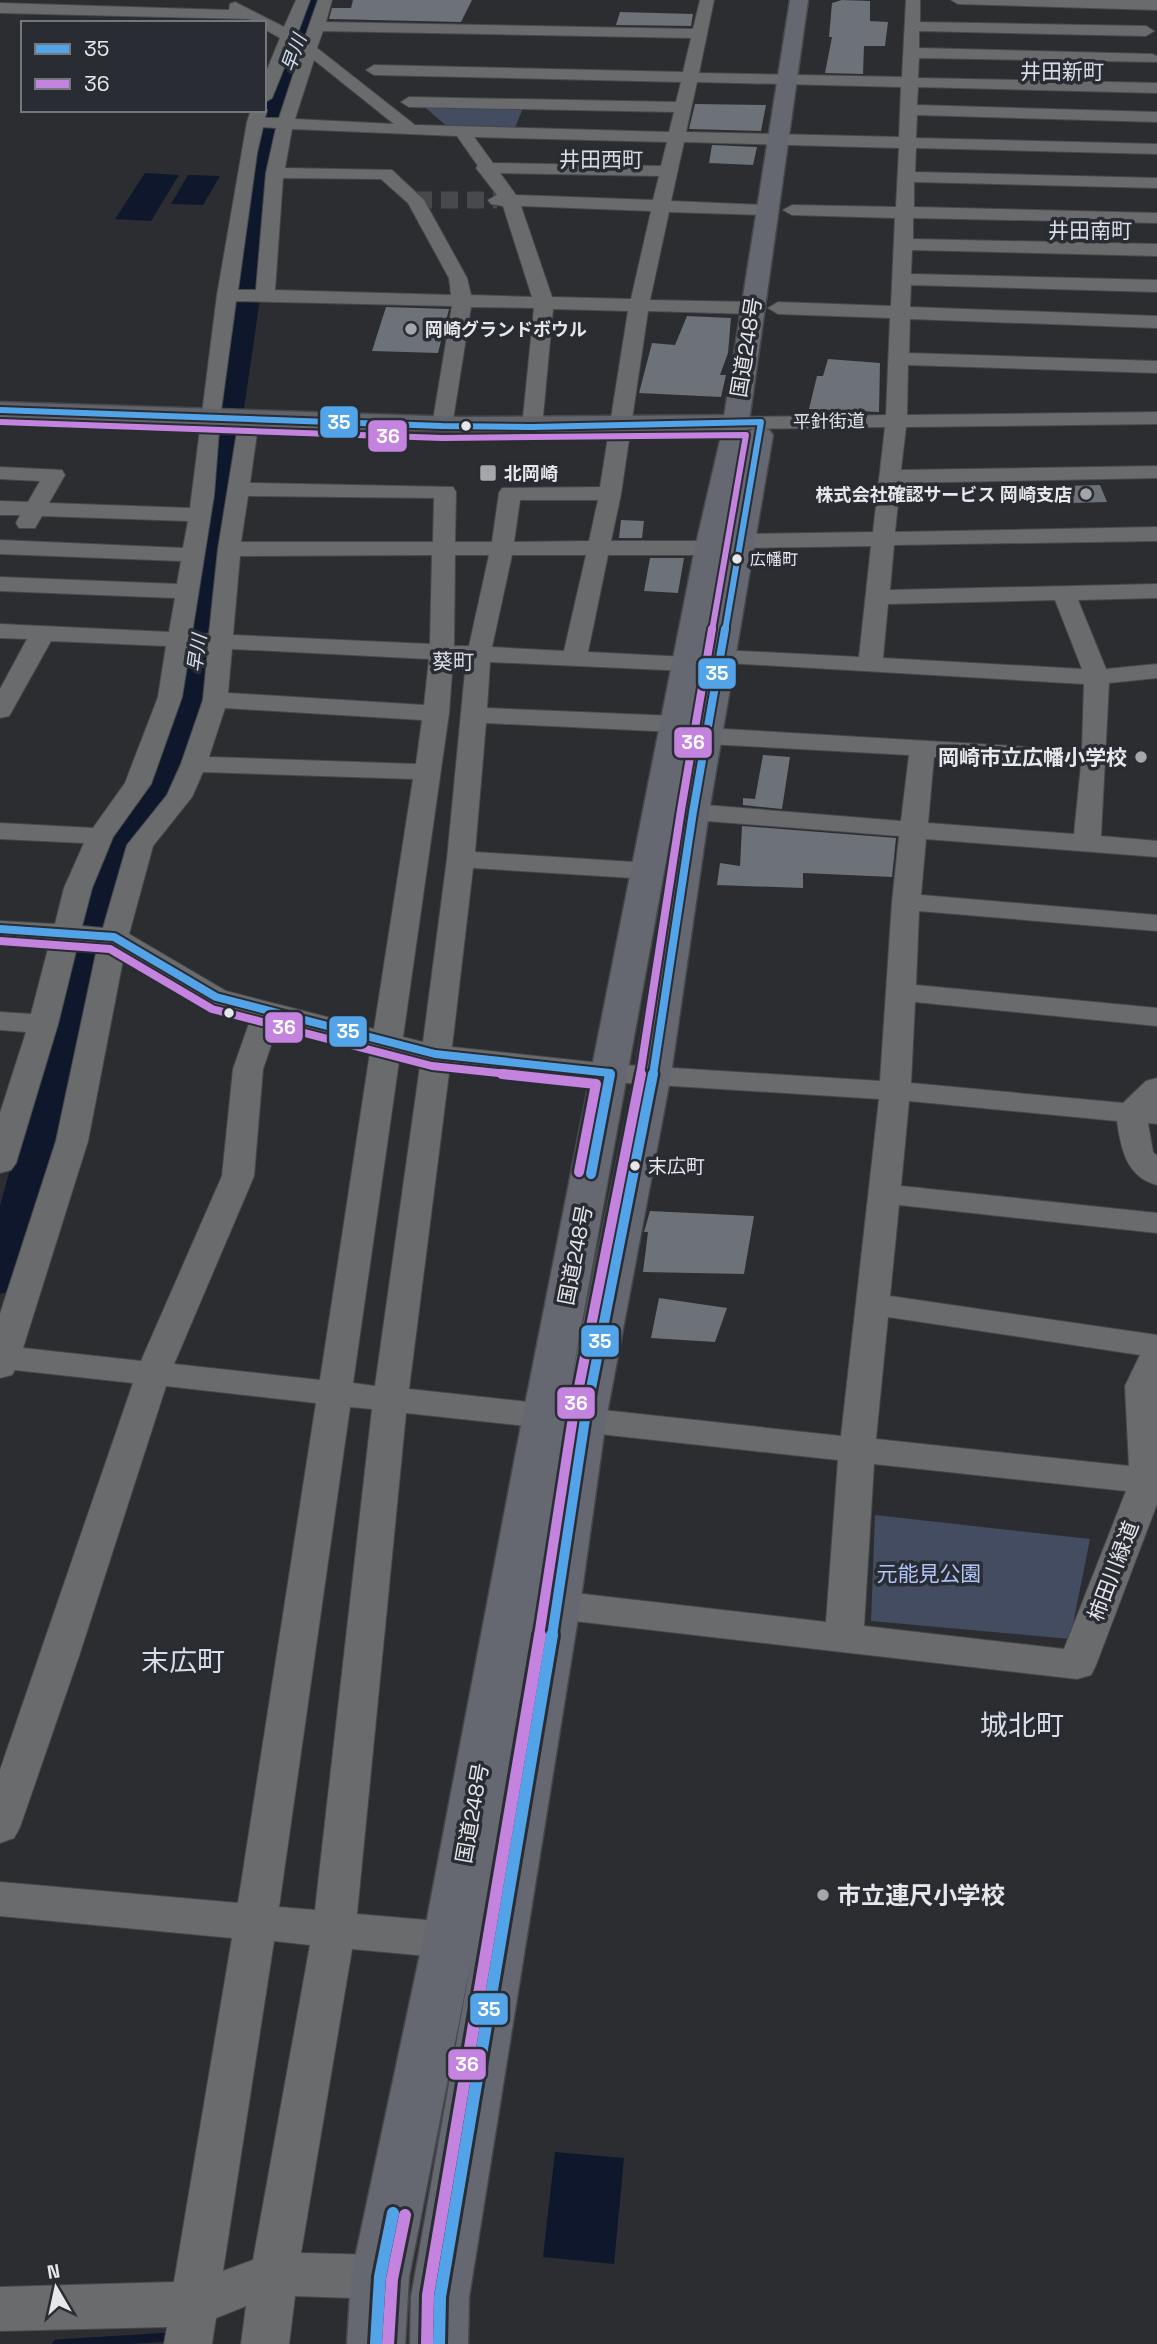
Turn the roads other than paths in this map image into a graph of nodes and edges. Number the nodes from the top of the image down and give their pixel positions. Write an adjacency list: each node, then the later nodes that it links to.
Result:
1 (219, 0): 12 (street)
2 (303, 0): 13 (street)
3 (325, 0): 18 (street)
4 (707, 0): 16 (street)
5 (799, 0): 23 (highway, 国道248号)
6 (817, 0): 23 (highway, 国道248号)
7 (914, 0): 14 (street)
8 (958, 0): 9 (street)
9 (1100, 2): 10 (street)
10 (1149, 5): 15 (street)
11 (0, 8): 12 (street)
12 (253, 8): 13 (street); 17 (street)
13 (284, 14): 17 (street); 18 (street)
14 (912, 26): 15 (street); 20 (street)
15 (1146, 32): 21 (street)
16 (699, 34): 18 (street); 22 (street)
17 (289, 36): 18 (street); 27 (street)
18 (314, 36): 19 (street); 34 (street); 35 (street)
19 (331, 43)
20 (911, 53): 21 (street); 25 (street)
21 (1152, 59): 24 (street)
22 (690, 78): 23 (street); 28 (street); 30 (street)
23 (796, 80): 25 (street); 40 (highway, 国道248号)
24 (1157, 80)
25 (910, 83): 26 (street); 31 (street)
26 (1157, 88)
27 (266, 93)
28 (400, 94): 29 (street); 36 (street)
29 (530, 104): 30 (street); 38 (street)
30 (683, 107): 39 (street)
31 (909, 110): 33 (street); 41 (street)
32 (257, 116): 34 (street); 62 (street)
33 (1157, 117)
34 (285, 124): 35 (street); 46 (street)
35 (411, 130): 36 (street)
36 (443, 130): 37 (street)
37 (462, 131): 38 (street); 44 (street)
38 (520, 132): 39 (street)
39 (677, 136): 40 (street); 45 (street)
40 (789, 140): 41 (street); 43 (highway, 国道248号); 53 (highway, 国道248号)
41 (908, 143): 42 (street); 47 (street)
42 (1157, 149)
43 (796, 163)
44 (485, 168): 45 (street); 50 (street)
45 (669, 171): 51 (street)
46 (275, 173): 63 (street); 64 (street)
47 (906, 177): 48 (street); 54 (street)
48 (1157, 183)
49 (794, 186): 52 (highway)
50 (503, 200): 51 (street); 65 (street)
51 (660, 208): 53 (street); 66 (street)
52 (792, 209): 54 (street); 56 (highway)
53 (765, 211): 67 (highway, 国道248号)
54 (905, 212): 55 (street); 57 (street)
55 (1157, 218)
56 (788, 234)
57 (903, 244): 58 (street); 59 (street)
58 (1157, 250)
59 (902, 279): 61 (street); 69 (street)
60 (781, 284): 68 (highway, 国道248号)
61 (1157, 286)
62 (227, 295): 63 (street); 76 (street)
63 (265, 296): 64 (street)
64 (462, 301): 65 (street); 81 (street)
65 (544, 303): 66 (street); 82 (street)
66 (639, 305): 67 (street); 80 (street)
67 (753, 308): 75 (highway, 国道248号)
68 (778, 308): 69 (street); 71 (highway, 国道248号)
69 (900, 313): 70 (street); 72 (street)
70 (1157, 322)
71 (774, 334)
72 (898, 359): 73 (street); 79 (street)
73 (1157, 367)
74 (0, 410): 76 (main road)
75 (753, 414): 79 (street, 平針街道); 80 (main road, 平針街道); 93 (highway, 国道248号)
76 (210, 418): 78 (main road, 平針街道); 89 (street)
77 (1157, 418): 79 (street, 平針街道)
78 (249, 419): 81 (main road, 平針街道); 86 (street)
79 (896, 420): 85 (street)
80 (620, 425): 82 (main road, 平針街道); 87 (street)
81 (442, 426): 82 (main road, 平針街道)
82 (532, 427)
83 (1157, 472): 85 (street)
84 (0, 473): 88 (street)
85 (892, 477): 92 (street)
86 (240, 489): 95 (street); 98 (street)
87 (610, 494): 96 (street); 97 (street)
88 (41, 499): 89 (street); 90 (street); 94 (street)
89 (201, 505): 99 (street)
90 (0, 508)
91 (1157, 534): 92 (street)
92 (884, 539): 93 (street); 105 (street)
93 (724, 544): 97 (street); 113 (highway, 国道248号)
94 (6, 547): 99 (street); 100 (street)
95 (443, 548): 96 (street); 98 (street); 110 (street)
96 (502, 548): 97 (street); 111 (street)
97 (599, 548): 112 (street)
98 (229, 549): 109 (street)
99 (193, 555): 103 (street)
100 (0, 570)
101 (0, 583): 103 (street)
102 (1157, 591): 104 (street)
103 (187, 592): 108 (street)
104 (1064, 593): 105 (street); 116 (street)
105 (878, 597): 114 (street)
106 (0, 631): 107 (street)
107 (43, 633): 108 (street); 118 (street)
108 (178, 639): 109 (street); 129 (street)
109 (220, 641): 110 (street); 117 (street)
110 (442, 652): 111 (street); 119 (street)
111 (478, 653): 112 (street); 120 (street)
112 (575, 658): 113 (street)
113 (703, 660): 114 (street); 121 (highway, 国道248号)
114 (870, 664): 116 (street)
115 (1157, 671): 116 (street)
116 (1097, 677): 123 (street)
117 (215, 700): 119 (street); 124 (street)
118 (0, 710)
119 (436, 713): 125 (street)
120 (473, 715): 121 (street); 132 (street)
121 (691, 730): 122 (street); 126 (highway, 国道248号); 133 (highway, 国道248号)
122 (922, 748): 123 (street); 127 (street)
123 (1094, 758): 130 (street)
124 (194, 764): 125 (street); 138 (street)
125 (427, 772): 144 (street)
126 (693, 812): 127 (street); 146 (highway, 国道248号)
127 (914, 829): 130 (street); 134 (street)
128 (0, 831): 129 (street)
129 (100, 836): 137 (street)
130 (1087, 843): 131 (street)
131 (1157, 849)
132 (461, 859): 133 (street); 145 (street)
133 (649, 871): 146 (highway, 国道248号)
134 (906, 902): 135 (street); 139 (street)
135 (1157, 923)
136 (0, 929): 137 (street)
137 (67, 933): 138 (street); 143 (street)
138 (114, 937): 140 (street); 157 (street)
139 (900, 992): 141 (street); 148 (street)
140 (269, 1009): 144 (street); 158 (street)
141 (1157, 1017)
142 (0, 1021): 143 (street)
143 (43, 1024): 150 (street)
144 (389, 1040): 145 (street); 159 (street)
145 (435, 1054): 146 (street); 160 (street)
146 (632, 1074): 148 (street); 161 (highway, 国道248号)
147 (1157, 1087): 149 (street)
148 (895, 1090): 149 (street); 152 (street)
149 (1144, 1114): 151 (street)
150 (0, 1163)
151 (1157, 1175)
152 (884, 1194): 153 (street); 154 (street)
153 (1157, 1223)
154 (871, 1304): 155 (street); 162 (street)
155 (1157, 1346)
156 (1157, 1355): 163 (street, 柿田川緑道)
157 (2, 1361): 158 (street)
158 (153, 1373): 159 (street); 166 (street)
159 (333, 1392): 160 (street); 168 (street)
160 (390, 1398): 161 (street); 169 (street)
161 (564, 1417): 162 (street); 164 (highway, 国道248号); 170 (highway, 国道248号)
162 (856, 1448): 163 (street); 165 (street)
163 (1153, 1481): 165 (street, 柿田川緑道)
164 (556, 1605): 165 (street); 177 (highway, 国道248号)
165 (844, 1638)
166 (0, 1827)
167 (0, 1899): 168 (street)
168 (256, 1922): 169 (street); 174 (street)
169 (334, 1929): 170 (street); 171 (street)
170 (449, 1940): 172 (highway, 国道248号)
171 (274, 2274): 172 (street); 174 (street); 175 (street)
172 (380, 2277): 176 (highway, 国道248号)
173 (0, 2309): 174 (street)
174 (191, 2324)
175 (265, 2344)
176 (376, 2344)
177 (439, 2344)

